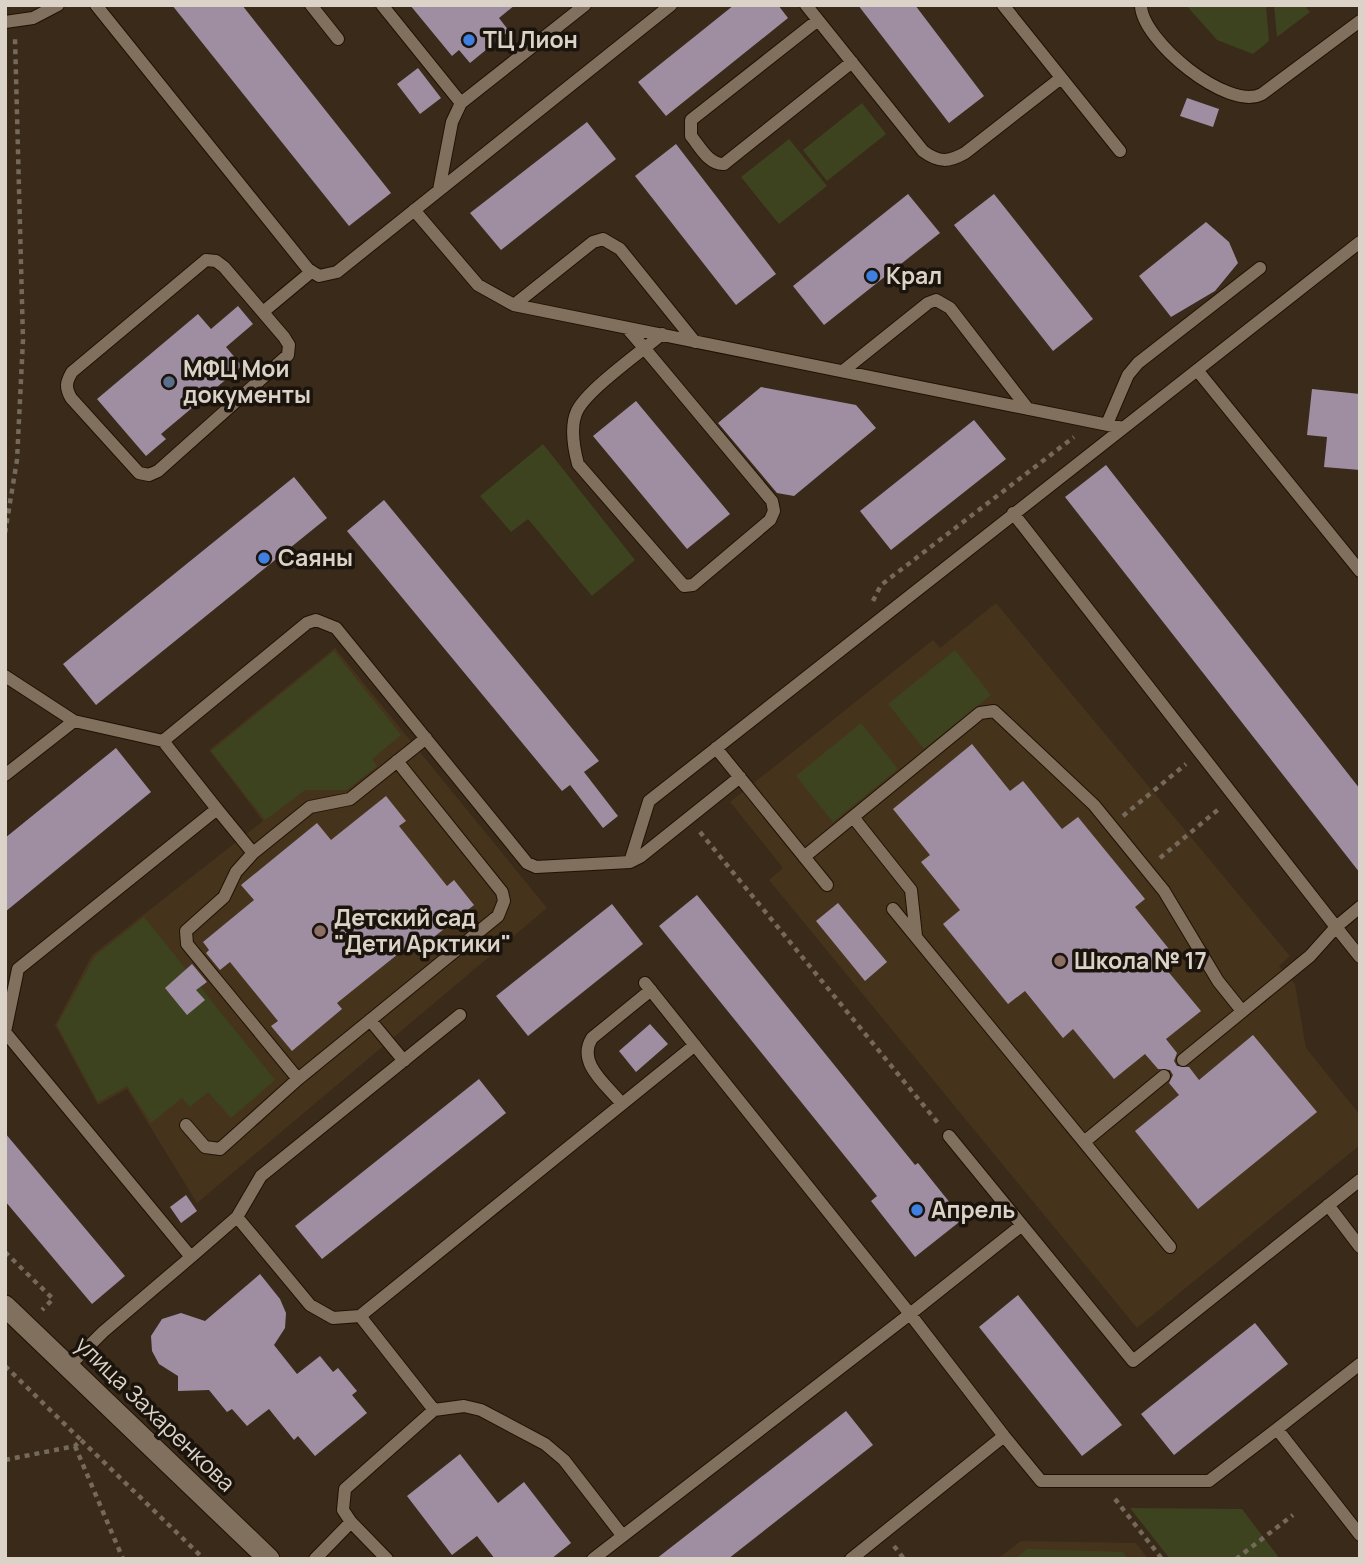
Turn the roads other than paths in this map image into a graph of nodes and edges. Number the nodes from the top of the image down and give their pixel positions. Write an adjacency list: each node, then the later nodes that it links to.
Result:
1 (58, 5): 12 (lane)
2 (96, 5): 22 (lane)
3 (311, 5): 13 (lane)
4 (382, 5): 16 (lane)
5 (585, 5): 16 (lane)
6 (671, 5): 18 (lane)
7 (806, 5): 10 (lane)
8 (1003, 5): 15 (lane)
9 (1141, 5): 11 (lane)
10 (818, 20): 14 (lane); 14 (lane)
11 (1360, 21)
12 (10, 22)
13 (338, 39)
14 (852, 62): 15 (lane)
15 (1061, 78): 17 (lane)
16 (461, 103): 18 (lane)
17 (1120, 151)
18 (439, 190): 19 (lane)
19 (414, 210): 22 (lane); 23 (lane)
20 (1360, 242): 29 (lane)
21 (1260, 268): 32 (lane)
22 (311, 272): 24 (lane)
23 (514, 305): 25 (lane); 27 (lane)
24 (263, 312): 24 (lane)
25 (626, 327): 26 (lane); 28 (lane)
26 (662, 334): 27 (lane); 28 (lane)
27 (695, 342): 30 (lane)
28 (645, 349): 28 (lane)
29 (1197, 370): 33 (lane); 35 (lane)
30 (843, 371): 31 (lane); 31 (lane)
31 (1028, 409): 32 (lane)
32 (1107, 424): 33 (lane)
33 (1123, 428): 34 (lane)
34 (1013, 513): 40 (lane); 52 (lane)
35 (1360, 571)
36 (5, 676): 37 (lane)
37 (74, 721): 39 (lane); 42 (lane)
38 (426, 738): 39 (lane); 41 (lane); 48 (lane)
39 (163, 741): 44 (lane)
40 (716, 748): 43 (lane); 48 (lane)
41 (397, 761): 46 (lane); 59 (lane)
42 (5, 775)
43 (740, 776): 47 (lane); 48 (lane)
44 (217, 809): 46 (lane); 56 (lane)
45 (853, 817): 47 (lane); 53 (lane); 57 (lane)
46 (253, 853): 64 (lane)
47 (804, 857): 49 (lane)
48 (629, 862)
49 (827, 885)
50 (1360, 907): 52 (lane)
51 (893, 909): 53 (lane)
52 (1336, 927): 54 (lane); 57 (lane)
53 (916, 937): 68 (lane)
54 (1360, 957)
55 (5, 964): 56 (lane)
56 (18, 969): 75 (lane)
57 (1242, 1011): 61 (lane)
58 (460, 1015): 62 (lane)
59 (370, 1020): 62 (lane); 64 (lane)
60 (695, 1045): 65 (lane); 65 (lane); 77 (lane)
61 (1183, 1060)
62 (404, 1061): 71 (lane)
63 (1164, 1076): 68 (lane)
64 (298, 1079): 66 (lane)
65 (622, 1104): 78 (lane)
66 (186, 1125)
67 (949, 1136): 72 (lane)
68 (1084, 1142): 73 (lane)
69 (1360, 1180): 70 (lane)
70 (1328, 1205): 72 (lane); 74 (lane)
71 (237, 1217): 75 (lane); 78 (lane)
72 (1022, 1225): 77 (lane)
73 (1170, 1247)
74 (1360, 1247)
75 (191, 1257): 80 (lane)
76 (5, 1306): 80 (street, улица Захаренкова)
77 (910, 1314): 83 (lane); 85 (lane)
78 (360, 1316): 81 (lane)
79 (1360, 1364): 82 (lane)
80 (68, 1367): 87 (street, улица Захаренкова)
81 (434, 1410): 84 (lane); 85 (lane)
82 (1277, 1429): 83 (lane); 86 (lane)
83 (1004, 1436): 91 (lane)
84 (351, 1522): 88 (lane); 89 (lane)
85 (622, 1535): 90 (lane)
86 (1360, 1535)
87 (269, 1559)
88 (314, 1559)
89 (387, 1559)
90 (593, 1559)
91 (851, 1559)

